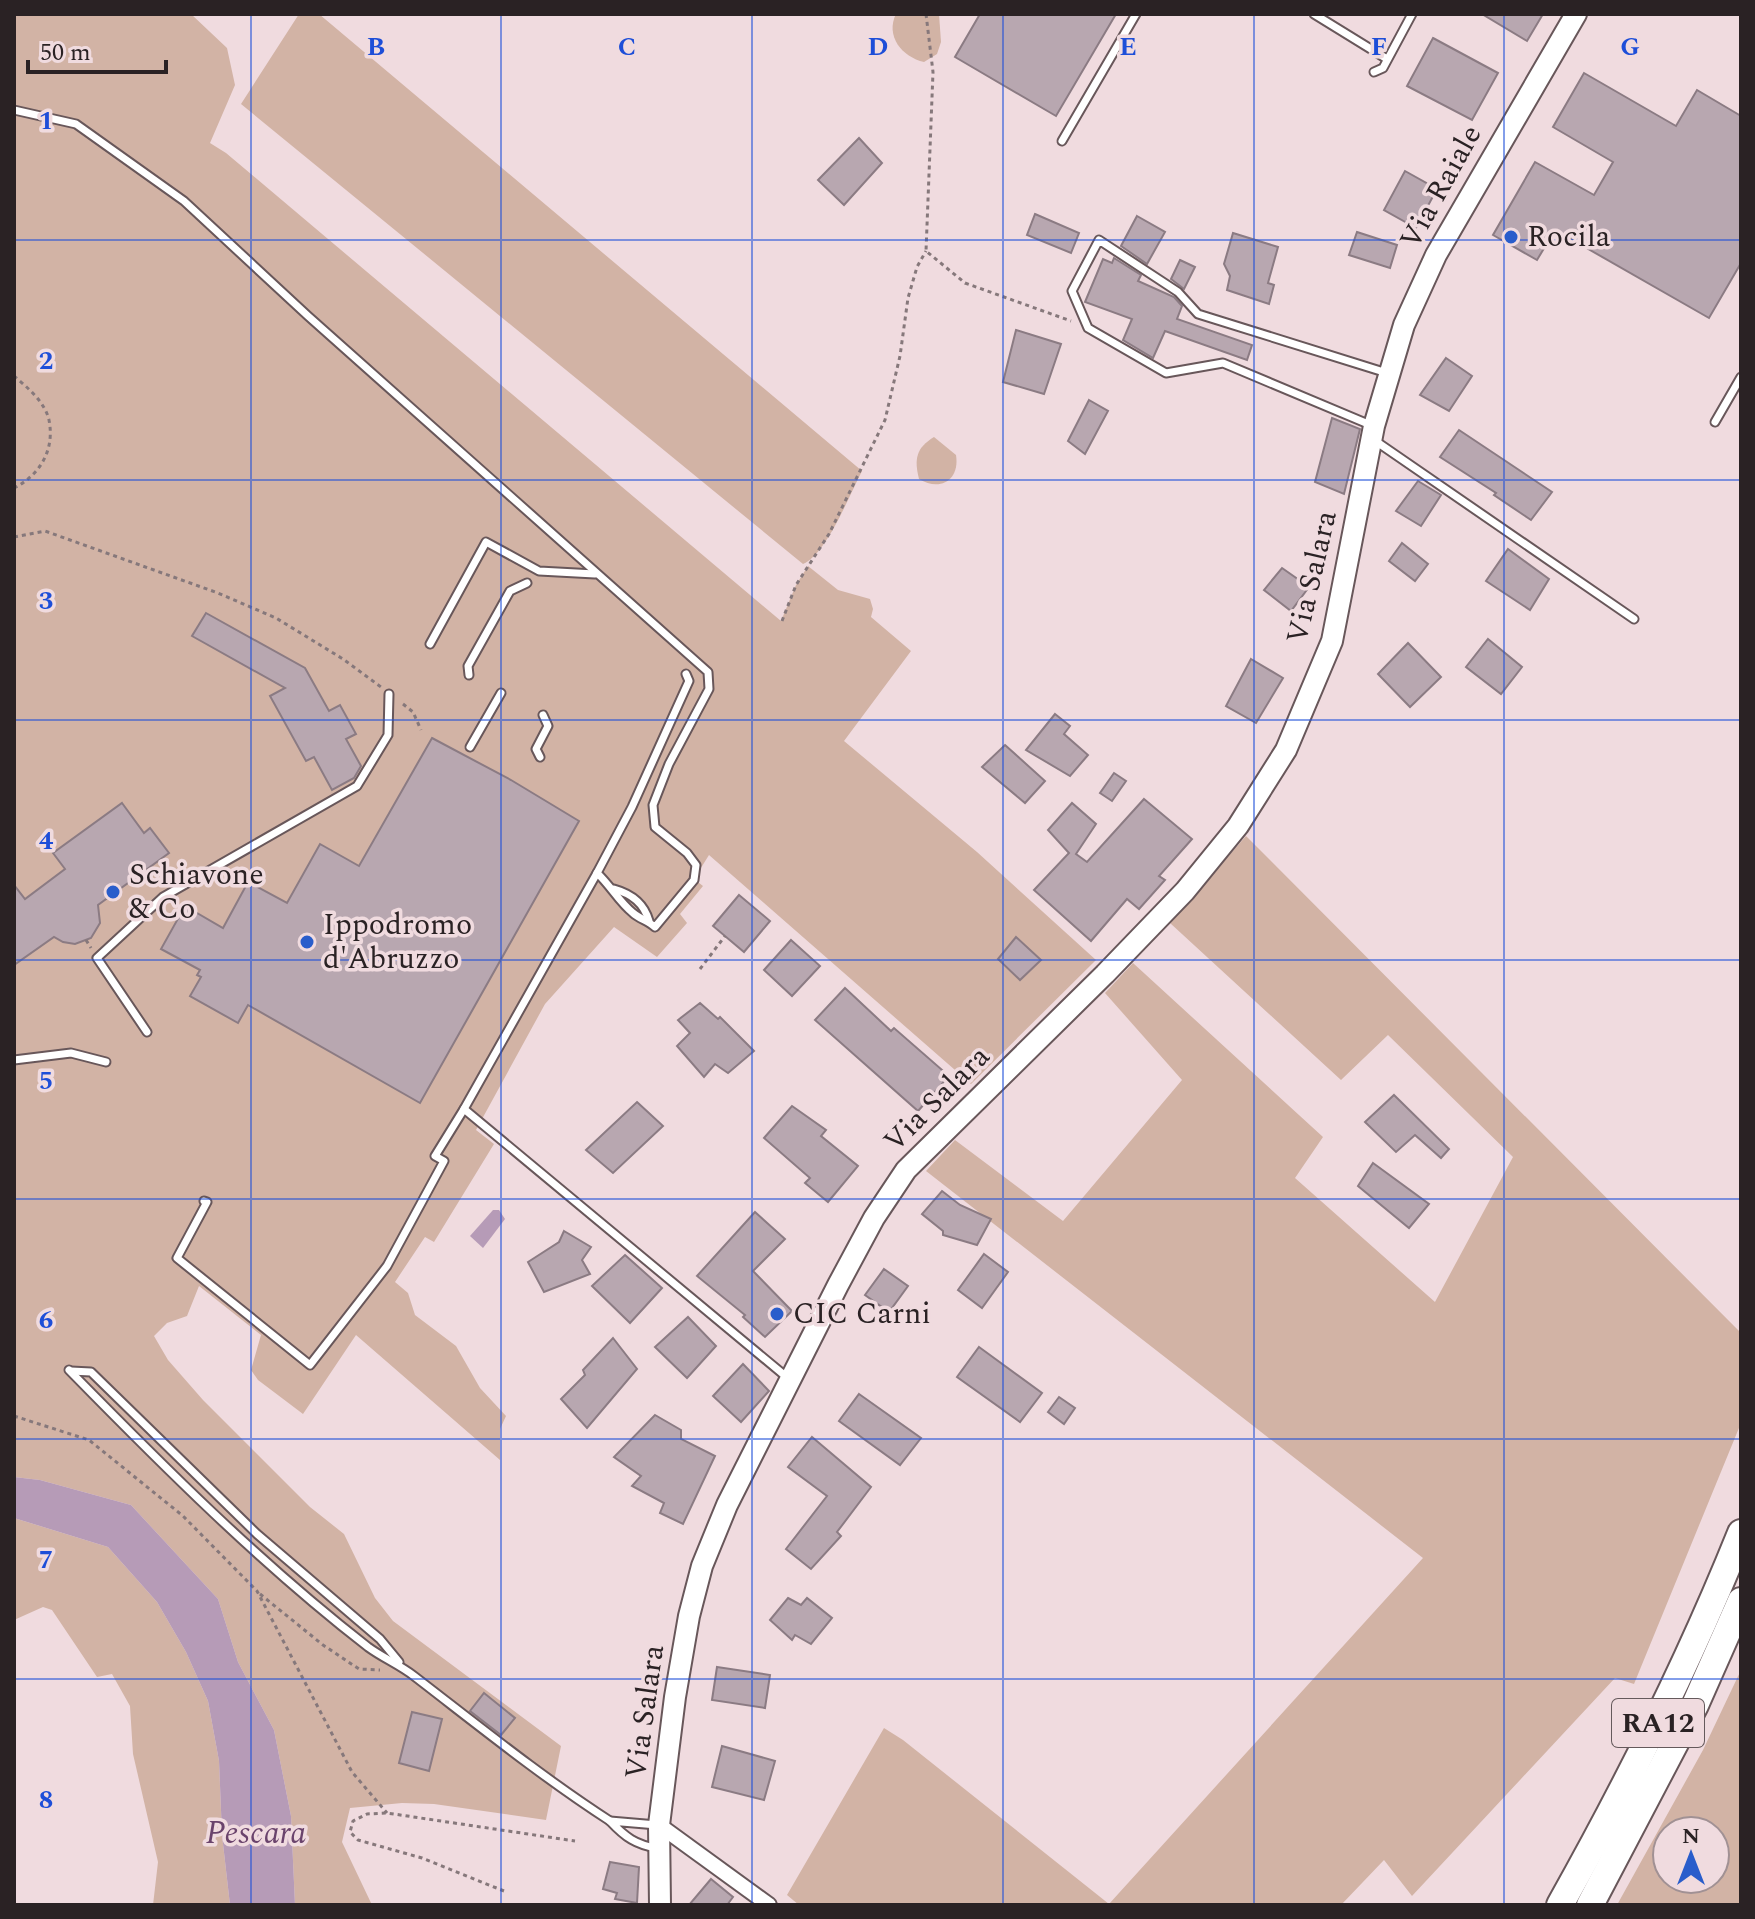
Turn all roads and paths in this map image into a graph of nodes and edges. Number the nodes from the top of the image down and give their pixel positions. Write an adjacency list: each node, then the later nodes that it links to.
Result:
1 (926, 14): 10 (path)
2 (1136, 14): 9 (lane)
3 (1314, 14): 6 (lane)
4 (1412, 14): 6 (lane)
5 (1576, 14): 12 (street, Via Raiale)
6 (1387, 59): 7 (lane)
7 (1374, 72)
8 (14, 110): 20 (lane)
9 (1062, 141)
10 (926, 251): 11 (path); 23 (path)
11 (1088, 328): 12 (lane); 17 (lane)
12 (1389, 374): 15 (street, Via Raiale)
13 (14, 376): 18 (path)
14 (1741, 377): 16 (lane)
15 (1381, 399): 17 (street, Via Salara)
16 (1715, 422)
17 (1373, 432): 22 (lane); 41 (street, Via Salara)
18 (14, 488)
19 (14, 537): 28 (path)
20 (595, 574): 24 (lane); 33 (lane)
21 (527, 583): 26 (lane)
22 (1634, 619)
23 (782, 621)
24 (430, 644)
25 (686, 674): 33 (lane)
26 (469, 675)
27 (501, 693): 31 (lane)
28 (389, 694): 30 (path); 36 (lane)
29 (543, 715): 32 (lane)
30 (421, 730)
31 (470, 747)
32 (540, 757)
33 (597, 873): 39 (lane)
34 (725, 936): 35 (path)
35 (700, 969)
36 (147, 1032)
37 (14, 1060): 38 (lane)
38 (106, 1062)
39 (464, 1109): 40 (lane); 41 (lane)
40 (204, 1201)
41 (791, 1380): 49 (street, Via Salara)
42 (14, 1416): 44 (path)
43 (1741, 1533): 55 (highway, RA12)
44 (257, 1591): 46 (path); 47 (path)
45 (1741, 1601): 56 (highway, RA12)
46 (403, 1667): 46 (lane); 48 (lane)
47 (387, 1813): 50 (path); 52 (path)
48 (610, 1821): 49 (lane); 51 (lane)
49 (659, 1825): 51 (street, Via Salara); 54 (street)
50 (575, 1841)
51 (659, 1848): 53 (street, Via Salara)
52 (504, 1891)
53 (660, 1905)
54 (769, 1905)
55 (1560, 1905)
56 (1590, 1905)

